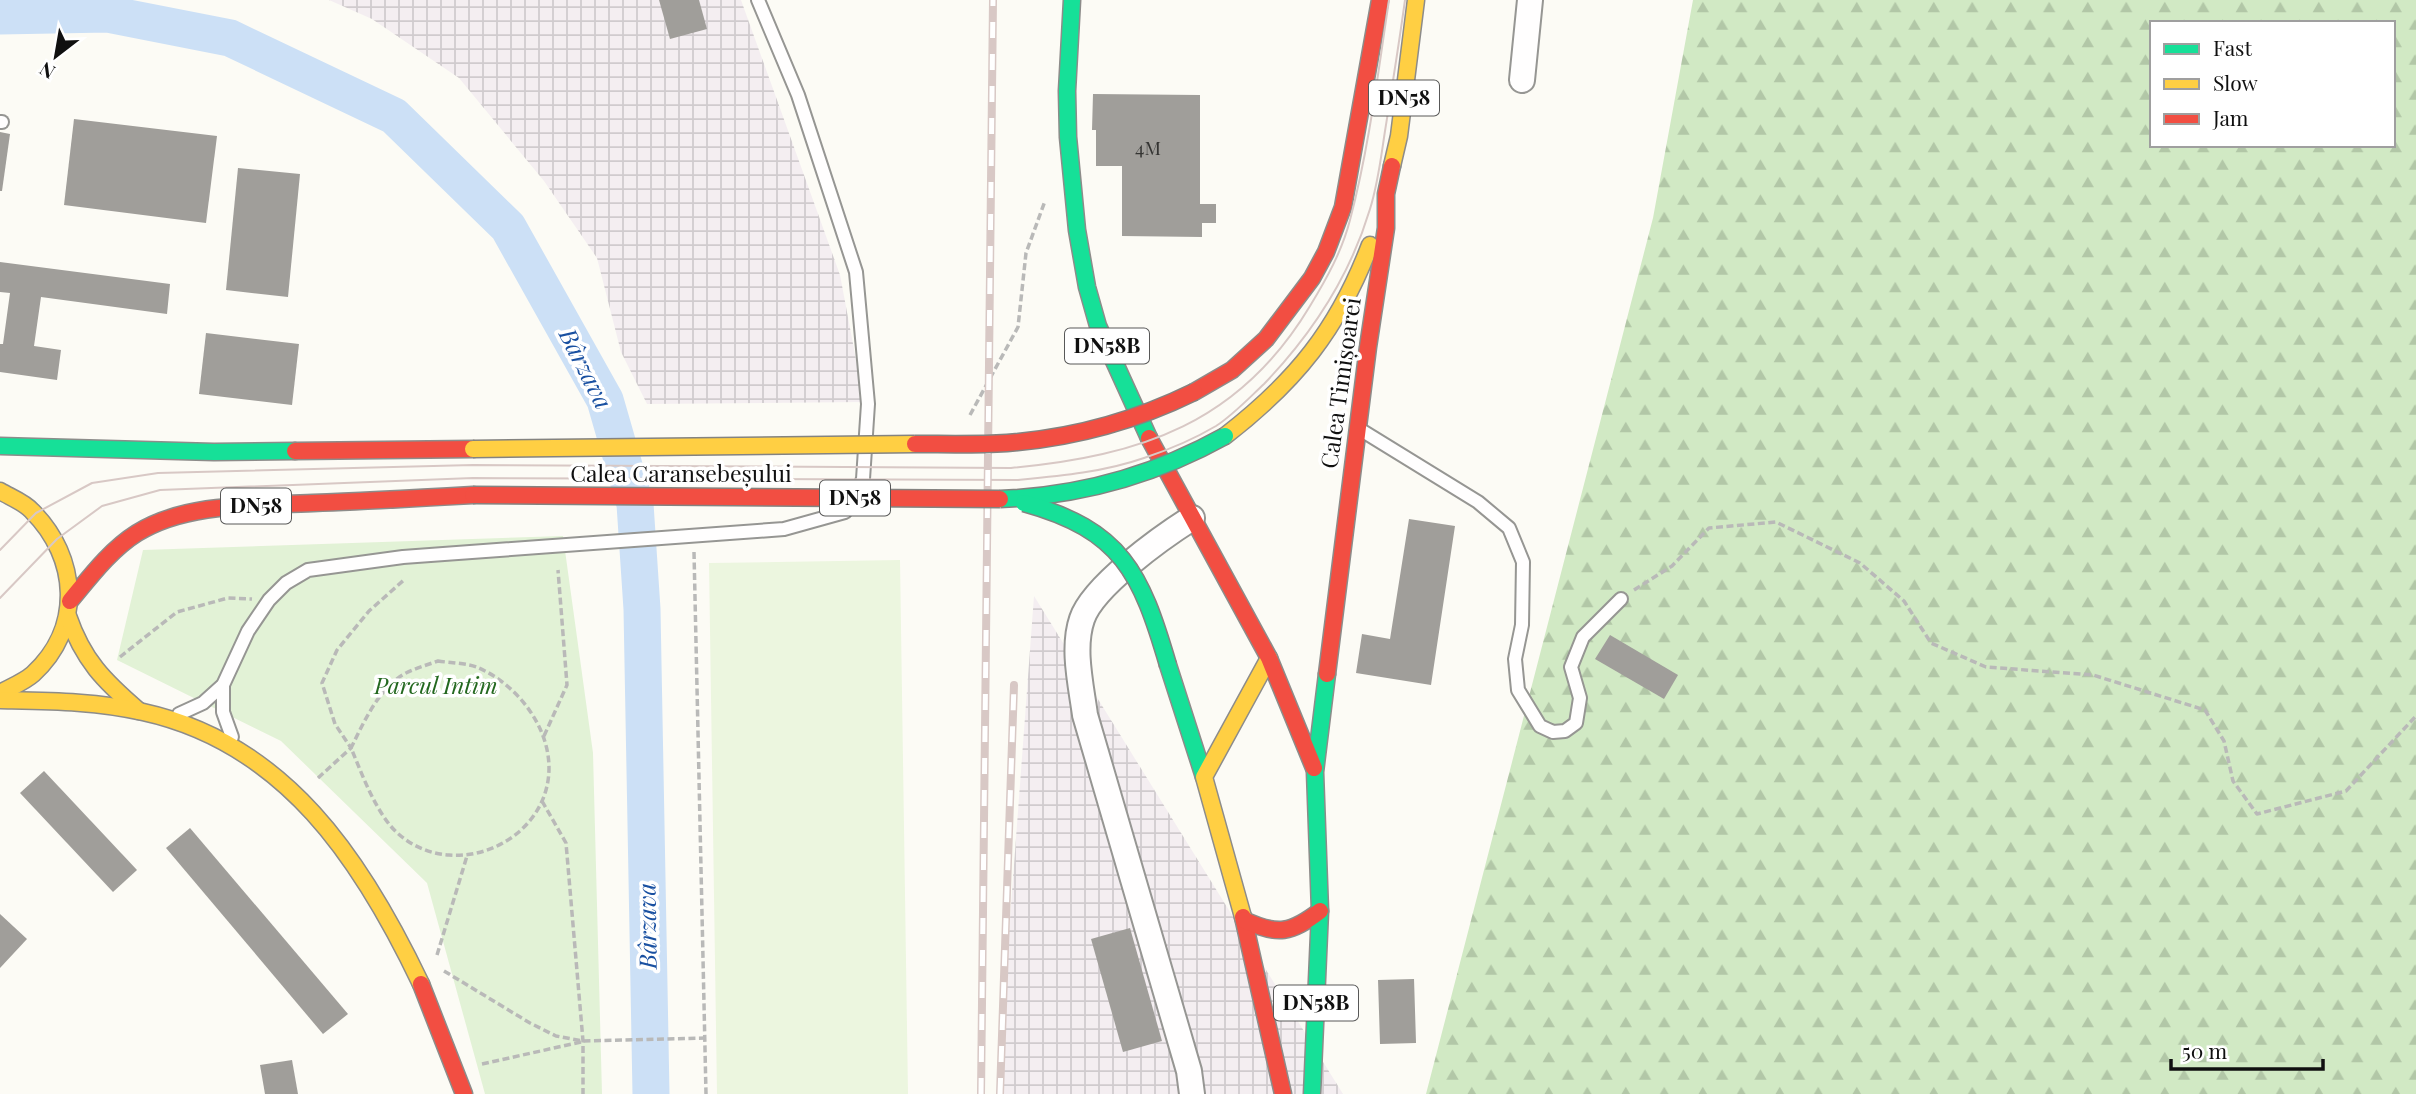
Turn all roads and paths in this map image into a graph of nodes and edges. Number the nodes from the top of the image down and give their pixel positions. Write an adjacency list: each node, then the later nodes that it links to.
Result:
1 (758, 0): 25 (lane)
2 (1072, 0): 16 (main road, Calea Timișoarei / DN58B)
3 (1380, 0): 12 (main road, Calea Caransebeșului / DN58, bridge)
4 (1416, 0): 7 (main road, Calea Timișoarei / DN58)
5 (1530, 0): 6 (street)
6 (1522, 80)
7 (1386, 194): 10 (main road, Calea Timișoarei / DN58B); 15 (main road, Calea Caransebeșului / DN58, bridge)
8 (1045, 201): 9 (path)
9 (967, 419)
10 (1358, 428): 20 (lane); 35 (main road, Calea Timișoarei / DN58B)
11 (0, 446): 12 (main road, Calea Caransebeșului / DN58)
12 (214, 452): 13 (main road, Calea Caransebeșului)
13 (79, 465)
14 (0, 491): 22 (main road)
15 (1003, 499): 22 (main road, Calea Caransebeșului / DN58, bridge); 36 (main road, DN58B, bridge)
16 (1192, 518): 23 (main road, Calea Timișoarei / DN58B); 48 (street)
17 (694, 543): 42 (path)
18 (558, 570): 32 (path)
19 (405, 579): 33 (path)
20 (1621, 599): 30 (path)
21 (254, 600): 24 (path)
22 (69, 609): 26 (main road, DN58); 29 (main road)
23 (1269, 657): 28 (main road); 28 (main road, Calea Timișoarei / DN58B)
24 (114, 662)
25 (223, 685): 31 (lane); 34 (lane)
26 (0, 693)
27 (0, 700): 29 (main road)
28 (1267, 702): 35 (main road, Calea Timișoarei / DN58B); 36 (main road)
29 (139, 710): 31 (main road)
30 (2416, 716)
31 (166, 717): 34 (main road)
32 (544, 736): 33 (path); 38 (path)
33 (351, 748): 37 (path); 39 (path)
34 (241, 753): 45 (main road)
35 (1315, 772): 40 (main road, Calea Timișoarei / DN58B)
36 (1204, 777): 41 (main road, DN58B)
37 (314, 782)
38 (542, 801): 39 (path); 43 (path)
39 (467, 856): 43 (path)
40 (1320, 911): 41 (main road); 50 (main road, Calea Timișoarei / DN58B)
41 (1244, 920): 49 (main road, DN58B)
42 (705, 1038): 43 (path); 47 (path)
43 (583, 1041): 44 (path); 46 (path)
44 (472, 1066)
45 (464, 1094)
46 (583, 1094)
47 (706, 1094)
48 (1192, 1094)
49 (1283, 1094)
50 (1312, 1094)

